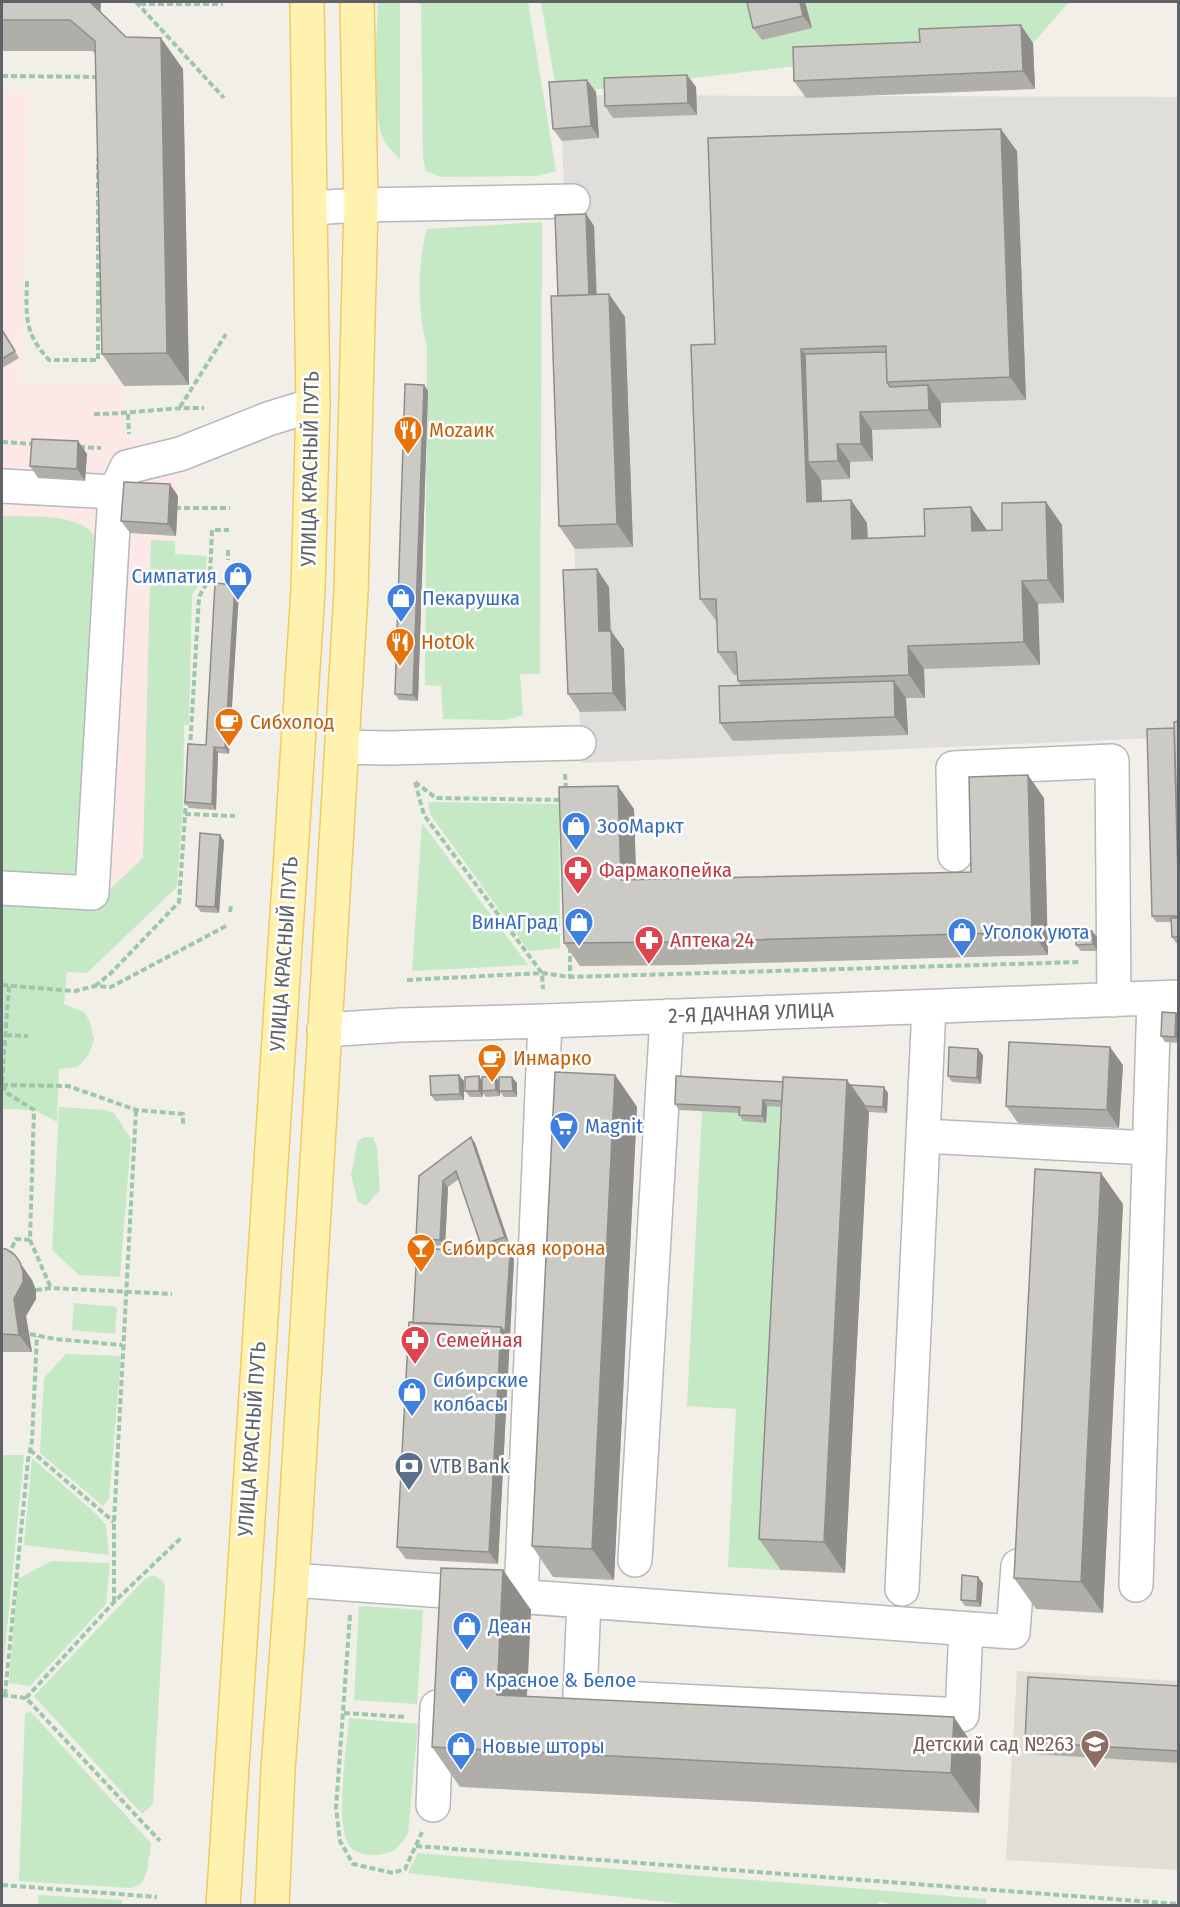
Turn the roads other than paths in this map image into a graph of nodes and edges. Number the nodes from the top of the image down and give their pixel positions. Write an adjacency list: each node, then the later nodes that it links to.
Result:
1 (307, 2): 5 (main road, УЛИЦА КРАСНЫЙ ПУТЬ)
2 (357, 2): 4 (main road, УЛИЦА КРАСНЫЙ ПУТЬ)
3 (573, 201): 4 (street)
4 (361, 205): 5 (street); 10 (main road, УЛИЦА КРАСНЫЙ ПУТЬ)
5 (310, 208): 6 (main road, УЛИЦА КРАСНЫЙ ПУТЬ)
6 (313, 405): 8 (street); 31 (main road, УЛИЦА КРАСНЫЙ ПУТЬ)
7 (2, 486): 8 (street)
8 (115, 492): 12 (street)
9 (579, 743): 10 (street)
10 (342, 747): 18 (main road, УЛИЦА КРАСНЫЙ ПУТЬ)
11 (955, 855): 14 (street)
12 (2, 888)
13 (1166, 998): 14 (street, 2-Я ДАЧНАЯ УЛИЦА); 20 (street)
14 (1114, 1000): 15 (street, 2-Я ДАЧНАЯ УЛИЦА)
15 (929, 1007): 16 (street, 2-Я ДАЧНАЯ УЛИЦА); 19 (street)
16 (667, 1016): 17 (street, 2-Я ДАЧНАЯ УЛИЦА); 21 (street)
17 (545, 1021): 18 (street, 2-Я ДАЧНАЯ УЛИЦА); 26 (street)
18 (324, 1030): 23 (main road, УЛИЦА КРАСНЫЙ ПУТЬ)
19 (924, 1136): 20 (street); 25 (street)
20 (1149, 1148): 24 (street)
21 (634, 1560)
22 (1018, 1566): 28 (street)
23 (292, 1580): 26 (street); 32 (main road, УЛИЦА КРАСНЫЙ ПУТЬ)
24 (1136, 1586)
25 (902, 1589)
26 (521, 1597): 27 (street)
27 (584, 1601): 28 (street); 28 (street)
28 (966, 1629)
29 (439, 1675): 30 (street)
30 (433, 1804)
31 (223, 1905)
32 (272, 1905)

